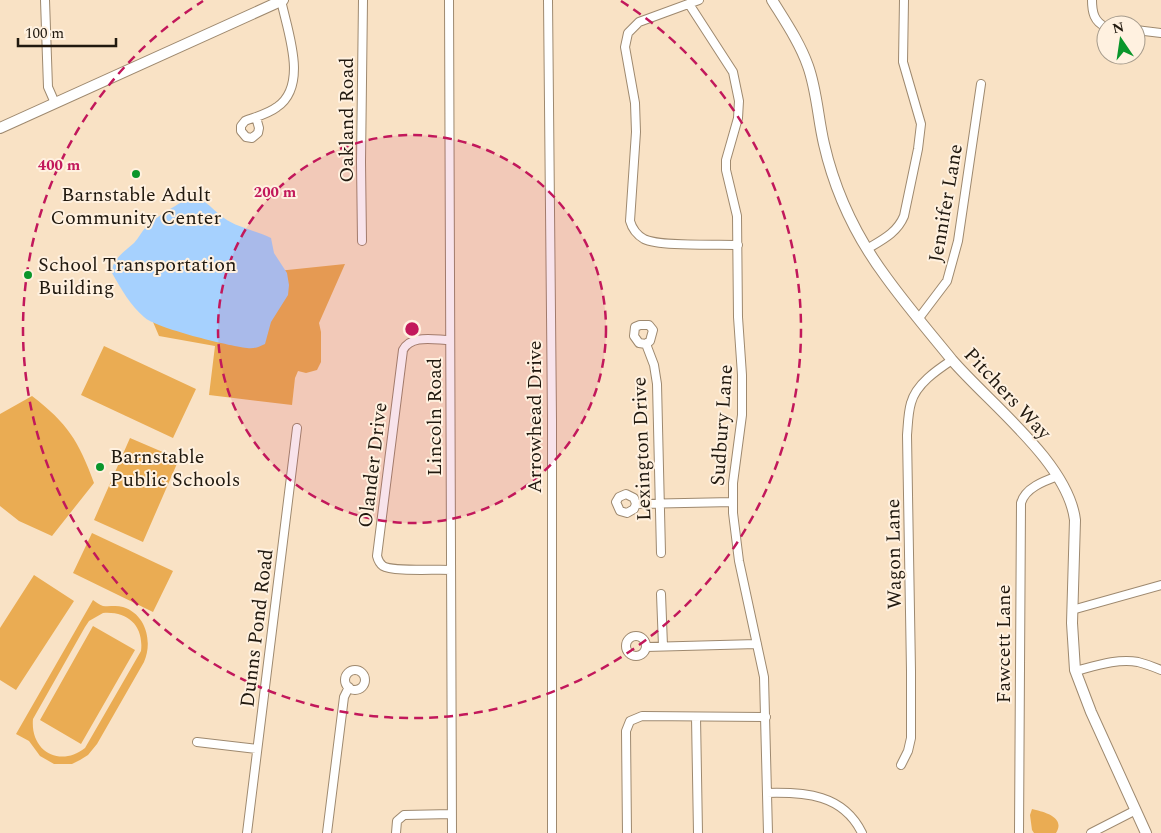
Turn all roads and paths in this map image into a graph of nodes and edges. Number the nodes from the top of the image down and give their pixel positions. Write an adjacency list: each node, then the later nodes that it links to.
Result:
1 (45, 0): 15 (street)
2 (282, 0): 15 (main road); 16 (street)
3 (363, 0): 18 (street, Oakland Road)
4 (449, 0): 22 (street, Lincoln Road)
5 (548, 0): 53 (street, Arrowhead Drive)
6 (699, 0): 10 (street)
7 (772, 0): 20 (main road, Pitchers Way)
8 (904, 0): 20 (street)
9 (1092, 0): 11 (street)
10 (689, 4): 19 (street, Sudbury Lane); 19 (street)
11 (1096, 18)
12 (1146, 31): 13 (street)
13 (1161, 32)
14 (981, 84): 21 (street, Jennifer Lane)
15 (55, 103): 17 (main road)
16 (256, 117)
17 (0, 128)
18 (362, 241)
19 (738, 244): 27 (street, Sudbury Lane)
20 (867, 249): 21 (main road, Pitchers Way)
21 (919, 318): 24 (main road, Pitchers Way)
22 (450, 340): 31 (street, Lincoln Road); 31 (street, Olander Drive)
23 (646, 344): 29 (street, Lexington Drive)
24 (952, 360): 26 (main road, Pitchers Way); 45 (street, Wagon Lane)
25 (297, 428): 44 (street, Dunns Pond Road)
26 (1058, 476): 34 (main road, Pitchers Way); 58 (street, Fawcett Lane)
27 (732, 502): 29 (street); 35 (street, Sudbury Lane)
28 (636, 504): 29 (street)
29 (660, 504): 30 (street, Lexington Drive)
30 (661, 553)
31 (451, 570): 48 (street, Lincoln Road)
32 (1161, 585): 34 (street)
33 (661, 594): 36 (street)
34 (1072, 610): 39 (main road, Pitchers Way)
35 (758, 644): 36 (street); 42 (street, Sudbury Lane)
36 (663, 646): 37 (street)
37 (646, 647)
38 (1161, 670): 39 (street)
39 (1076, 671): 47 (main road, Pitchers Way)
40 (349, 687): 50 (street)
41 (696, 717): 42 (street); 54 (street); 55 (street)
42 (766, 717): 46 (street, Sudbury Lane)
43 (197, 742): 44 (street)
44 (257, 749): 49 (street, Dunns Pond Road)
45 (901, 765)
46 (767, 793): 56 (street, Sudbury Lane); 57 (street)
47 (1136, 810): 59 (street); 60 (main road, Pitchers Way)
48 (452, 814): 51 (street); 52 (street, Lincoln Road)
49 (247, 833)
50 (327, 833)
51 (396, 833)
52 (452, 833)
53 (552, 833)
54 (627, 833)
55 (698, 833)
56 (768, 833)
57 (862, 833)
58 (1019, 833)
59 (1091, 833)
60 (1146, 833)

